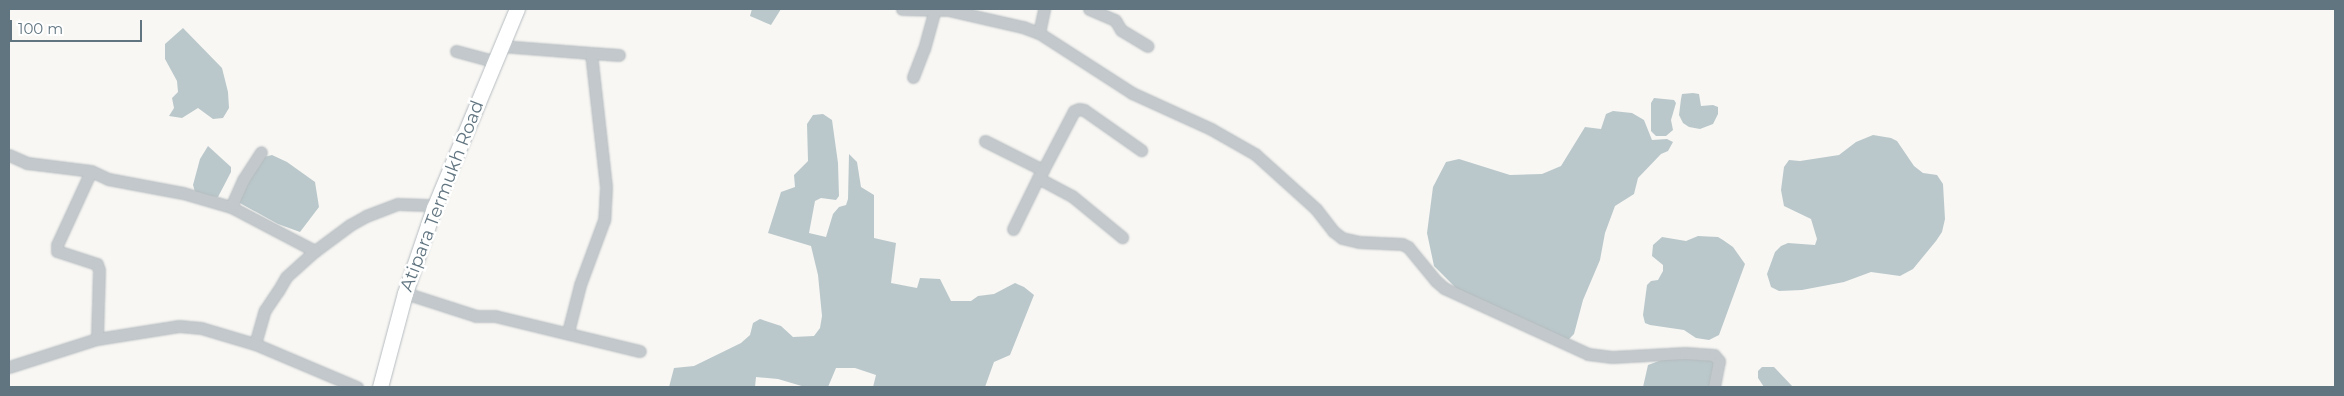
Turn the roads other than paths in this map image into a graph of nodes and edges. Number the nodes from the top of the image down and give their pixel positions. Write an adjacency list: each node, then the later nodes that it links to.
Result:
1 (517, 9): 7 (main road, Atipara Termukh Road)
2 (902, 9): 3 (street)
3 (935, 9): 6 (street); 13 (street)
4 (1044, 9): 6 (street)
5 (1089, 9): 8 (street)
6 (1040, 33): 33 (street)
7 (501, 46): 10 (street); 12 (main road, Atipara Termukh Road)
8 (1148, 46)
9 (456, 51): 12 (street)
10 (591, 53): 11 (street); 26 (street)
11 (620, 55)
12 (494, 62): 21 (main road, Atipara Termukh Road)
13 (912, 77)
14 (985, 141): 19 (street)
15 (1141, 150): 19 (street)
16 (261, 152): 20 (street)
17 (9, 155): 18 (street)
18 (91, 171): 20 (street); 27 (street)
19 (1041, 174): 22 (street); 23 (street)
20 (231, 207): 24 (street)
21 (434, 208): 24 (street); 25 (main road, Atipara Termukh Road)
22 (1013, 229)
23 (1122, 237)
24 (315, 251): 28 (street)
25 (405, 293): 26 (street); 32 (main road, Atipara Termukh Road)
26 (568, 332): 29 (street)
27 (98, 339): 28 (street); 30 (street)
28 (255, 344): 31 (street)
29 (640, 351)
30 (9, 367)
31 (357, 387)
32 (380, 387)
33 (1714, 387)

